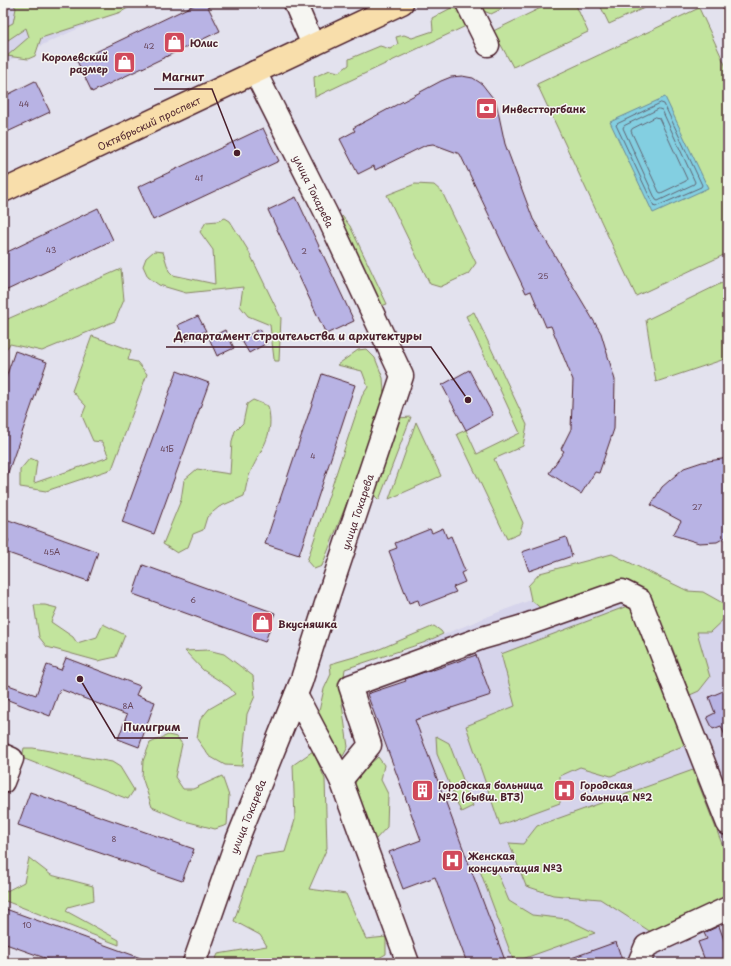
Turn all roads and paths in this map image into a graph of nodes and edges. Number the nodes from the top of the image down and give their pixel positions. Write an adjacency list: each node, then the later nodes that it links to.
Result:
1 (295, 3): 4 (street)
2 (402, 3): 4 (main road, Октябрьский проспект)
3 (467, 3): 5 (street)
4 (313, 45): 6 (main road, Октябрьский проспект)
5 (488, 45)
6 (255, 72): 7 (main road, Октябрьский проспект); 8 (street, улица Токарева)
7 (3, 191)
8 (296, 695): 10 (street); 14 (street, улица Токарева)
9 (7, 757): 11 (street)
10 (341, 780): 12 (street); 15 (street)
11 (3, 782)
12 (728, 824)
13 (728, 908): 16 (street)
14 (194, 963)
15 (408, 963)
16 (640, 963)

